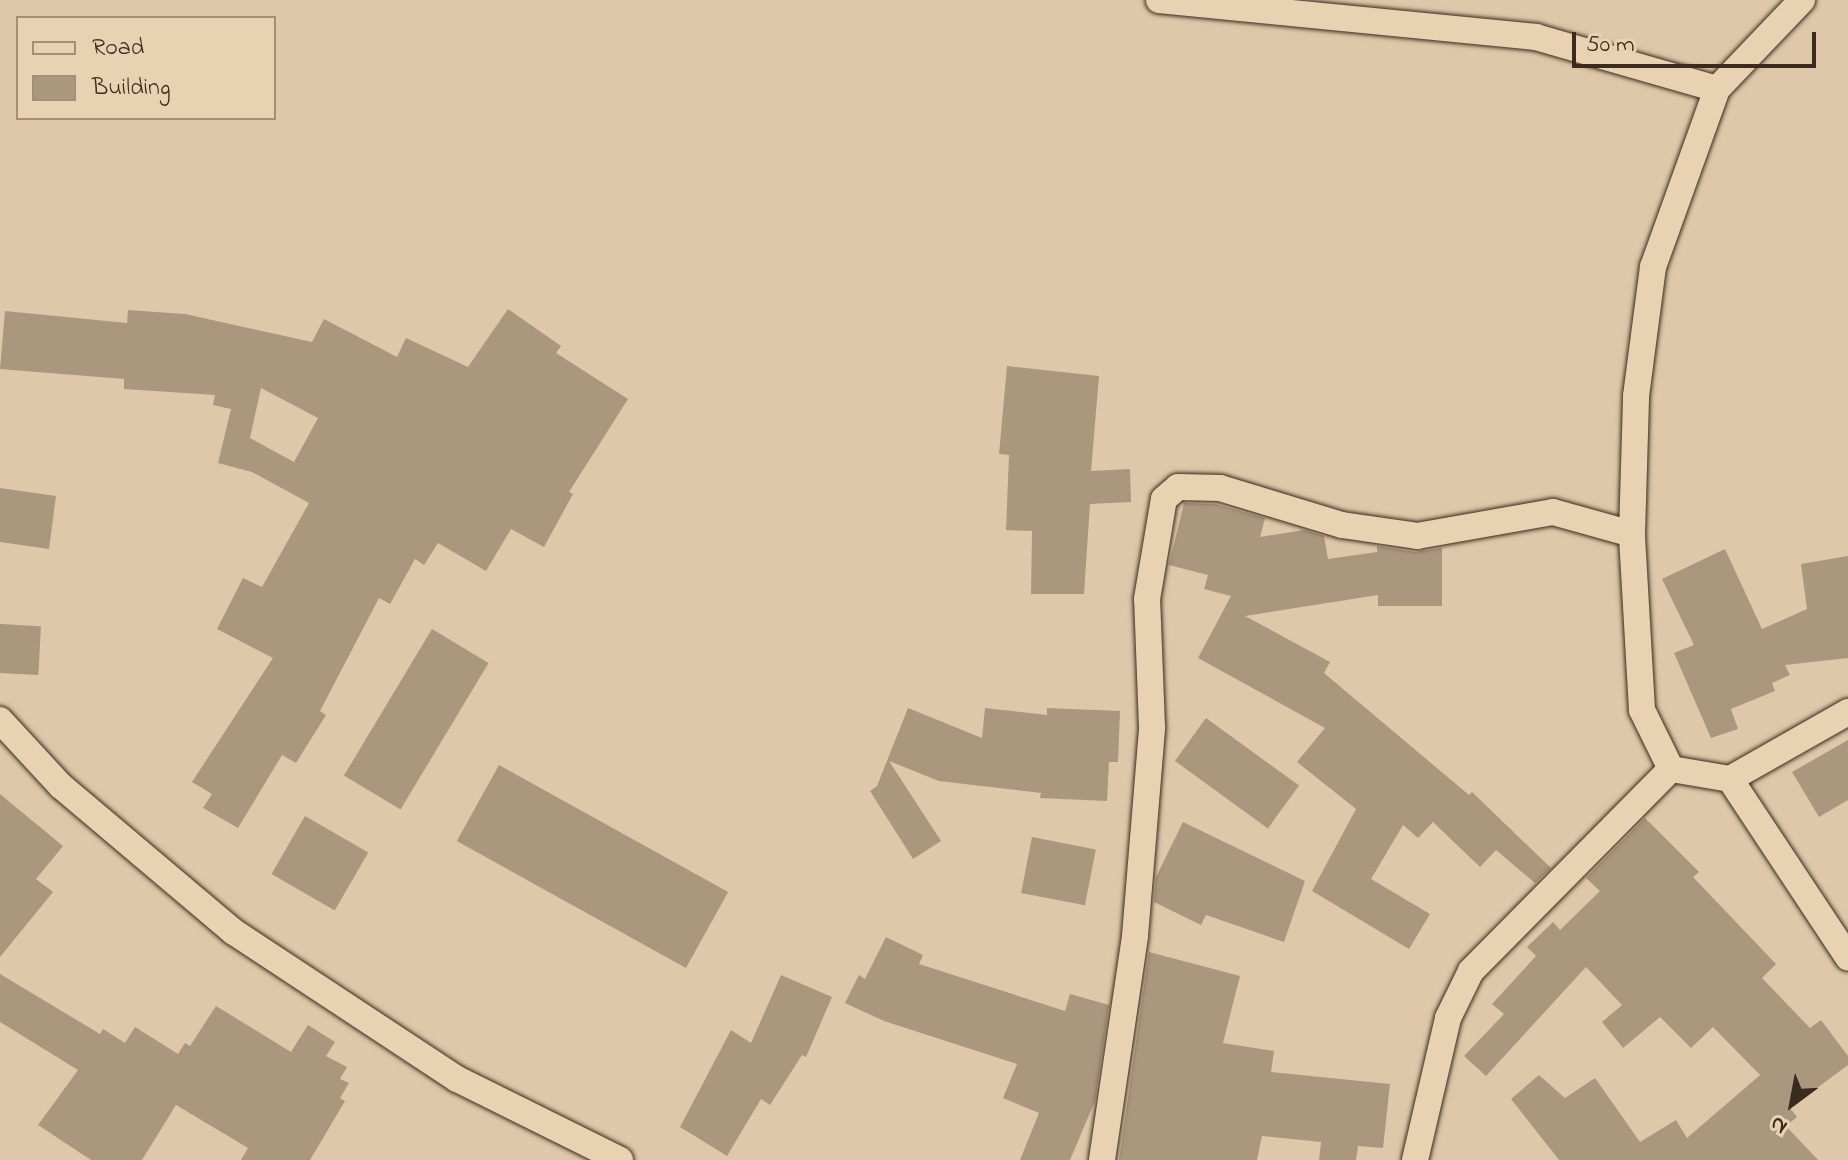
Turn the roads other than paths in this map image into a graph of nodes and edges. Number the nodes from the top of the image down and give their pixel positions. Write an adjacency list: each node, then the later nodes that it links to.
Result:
1 (1159, 0): 3 (street)
2 (1802, 0): 3 (street)
3 (1717, 89): 4 (street)
4 (1632, 534): 7 (street); 12 (street)
5 (1848, 712): 8 (street)
6 (0, 720): 11 (street)
7 (1671, 769): 8 (street); 10 (street)
8 (1730, 779): 9 (street)
9 (1848, 957)
10 (1419, 1157)
11 (620, 1160)
12 (1102, 1160)

